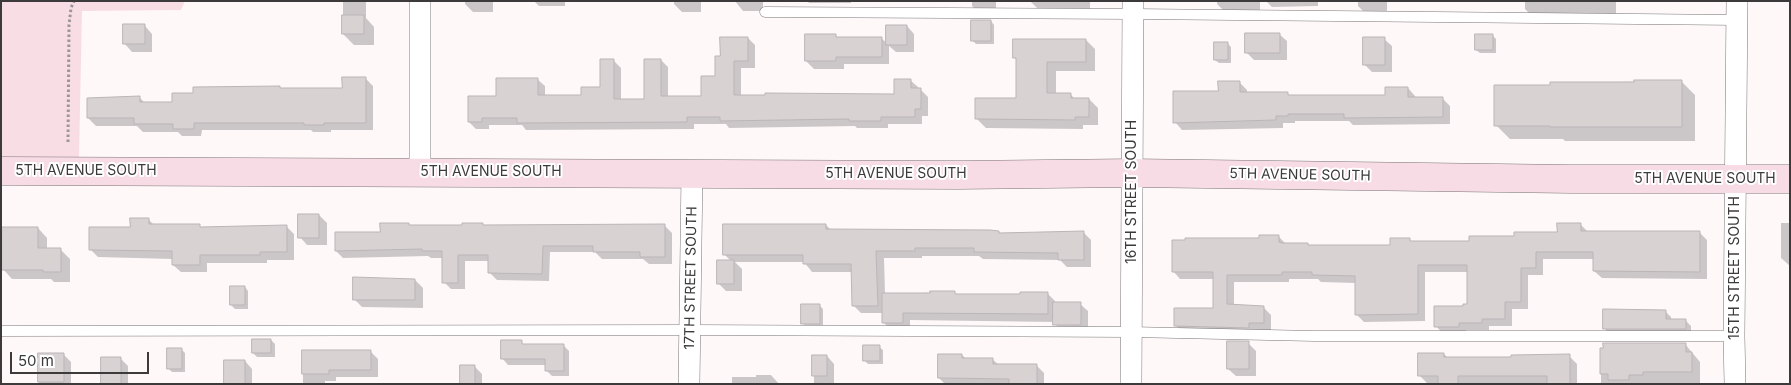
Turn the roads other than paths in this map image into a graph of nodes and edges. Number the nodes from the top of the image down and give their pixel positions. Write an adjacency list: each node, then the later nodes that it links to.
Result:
1 (420, 1): 6 (street)
2 (1133, 8): 3 (lane); 4 (lane); 8 (street, 16TH STREET SOUTH)
3 (1737, 10): 9 (street, 15TH STREET SOUTH)
4 (765, 12)
5 (1, 171): 6 (street, 5TH AVENUE SOUTH)
6 (420, 172): 7 (street, 5TH AVENUE SOUTH)
7 (692, 173): 8 (street, 5TH AVENUE SOUTH); 11 (street, 17TH STREET SOUTH)
8 (1132, 173): 9 (street, 5TH AVENUE SOUTH); 13 (street, 16TH STREET SOUTH)
9 (1736, 179): 10 (street, 5TH AVENUE SOUTH); 14 (street, 15TH STREET SOUTH)
10 (1790, 179)
11 (691, 330): 12 (lane); 13 (lane); 15 (street, 17TH STREET SOUTH)
12 (1, 331)
13 (1131, 332): 14 (lane); 16 (street, 16TH STREET SOUTH)
14 (1734, 336): 17 (street, 15TH STREET SOUTH)
15 (689, 384)
16 (1131, 384)
17 (1735, 384)

